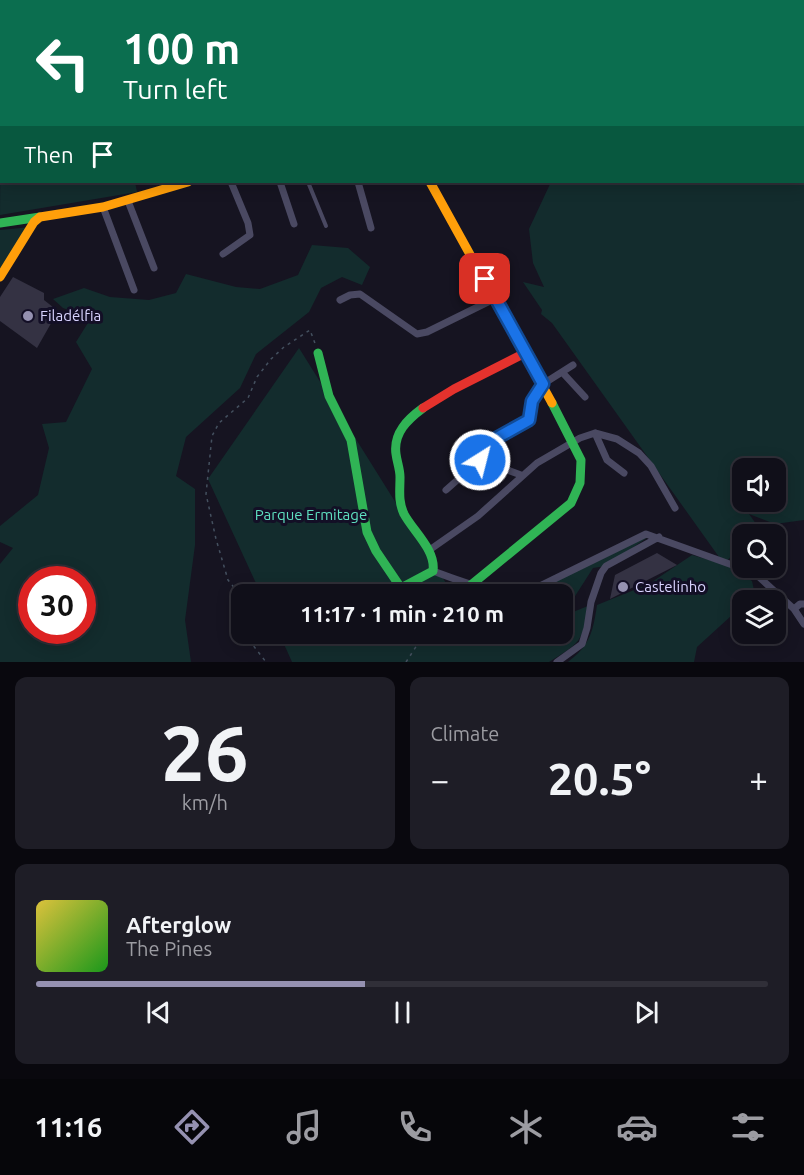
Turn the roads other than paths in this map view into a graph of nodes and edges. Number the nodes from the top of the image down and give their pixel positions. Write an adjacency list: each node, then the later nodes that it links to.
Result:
1 (185, 183): 7 (street)
2 (231, 183): 14 (street)
3 (280, 183): 11 (street)
4 (308, 183): 12 (lane)
5 (357, 183): 13 (street)
6 (431, 183): 18 (street)
7 (128, 201): 8 (street); 15 (street)
8 (103, 207): 9 (street); 17 (street)
9 (40, 217): 10 (street); 16 (street)
10 (0, 223)
11 (294, 224)
12 (326, 226)
13 (371, 228)
14 (223, 254)
15 (154, 268)
16 (0, 277)
17 (134, 290)
18 (496, 298): 19 (street); 21 (street)
19 (340, 300)
20 (318, 353): 35 (street)
21 (525, 353): 24 (street); 34 (street)
22 (573, 364): 23 (street)
23 (562, 372): 24 (street); 25 (street)
24 (543, 384): 27 (street); 28 (street)
25 (585, 397)
26 (595, 433): 27 (street); 29 (street); 32 (street)
27 (574, 442): 30 (street); 37 (street)
28 (480, 460): 30 (street); 31 (street)
29 (624, 473)
30 (521, 475): 34 (street)
31 (446, 490)
32 (675, 508)
33 (659, 537): 38 (street); 40 (street); 42 (street)
34 (428, 551): 35 (street)
35 (433, 571): 36 (street)
36 (468, 584)
37 (472, 584)
38 (544, 584)
39 (804, 604): 40 (street)
40 (794, 609): 41 (street)
41 (804, 624)
42 (557, 662)

